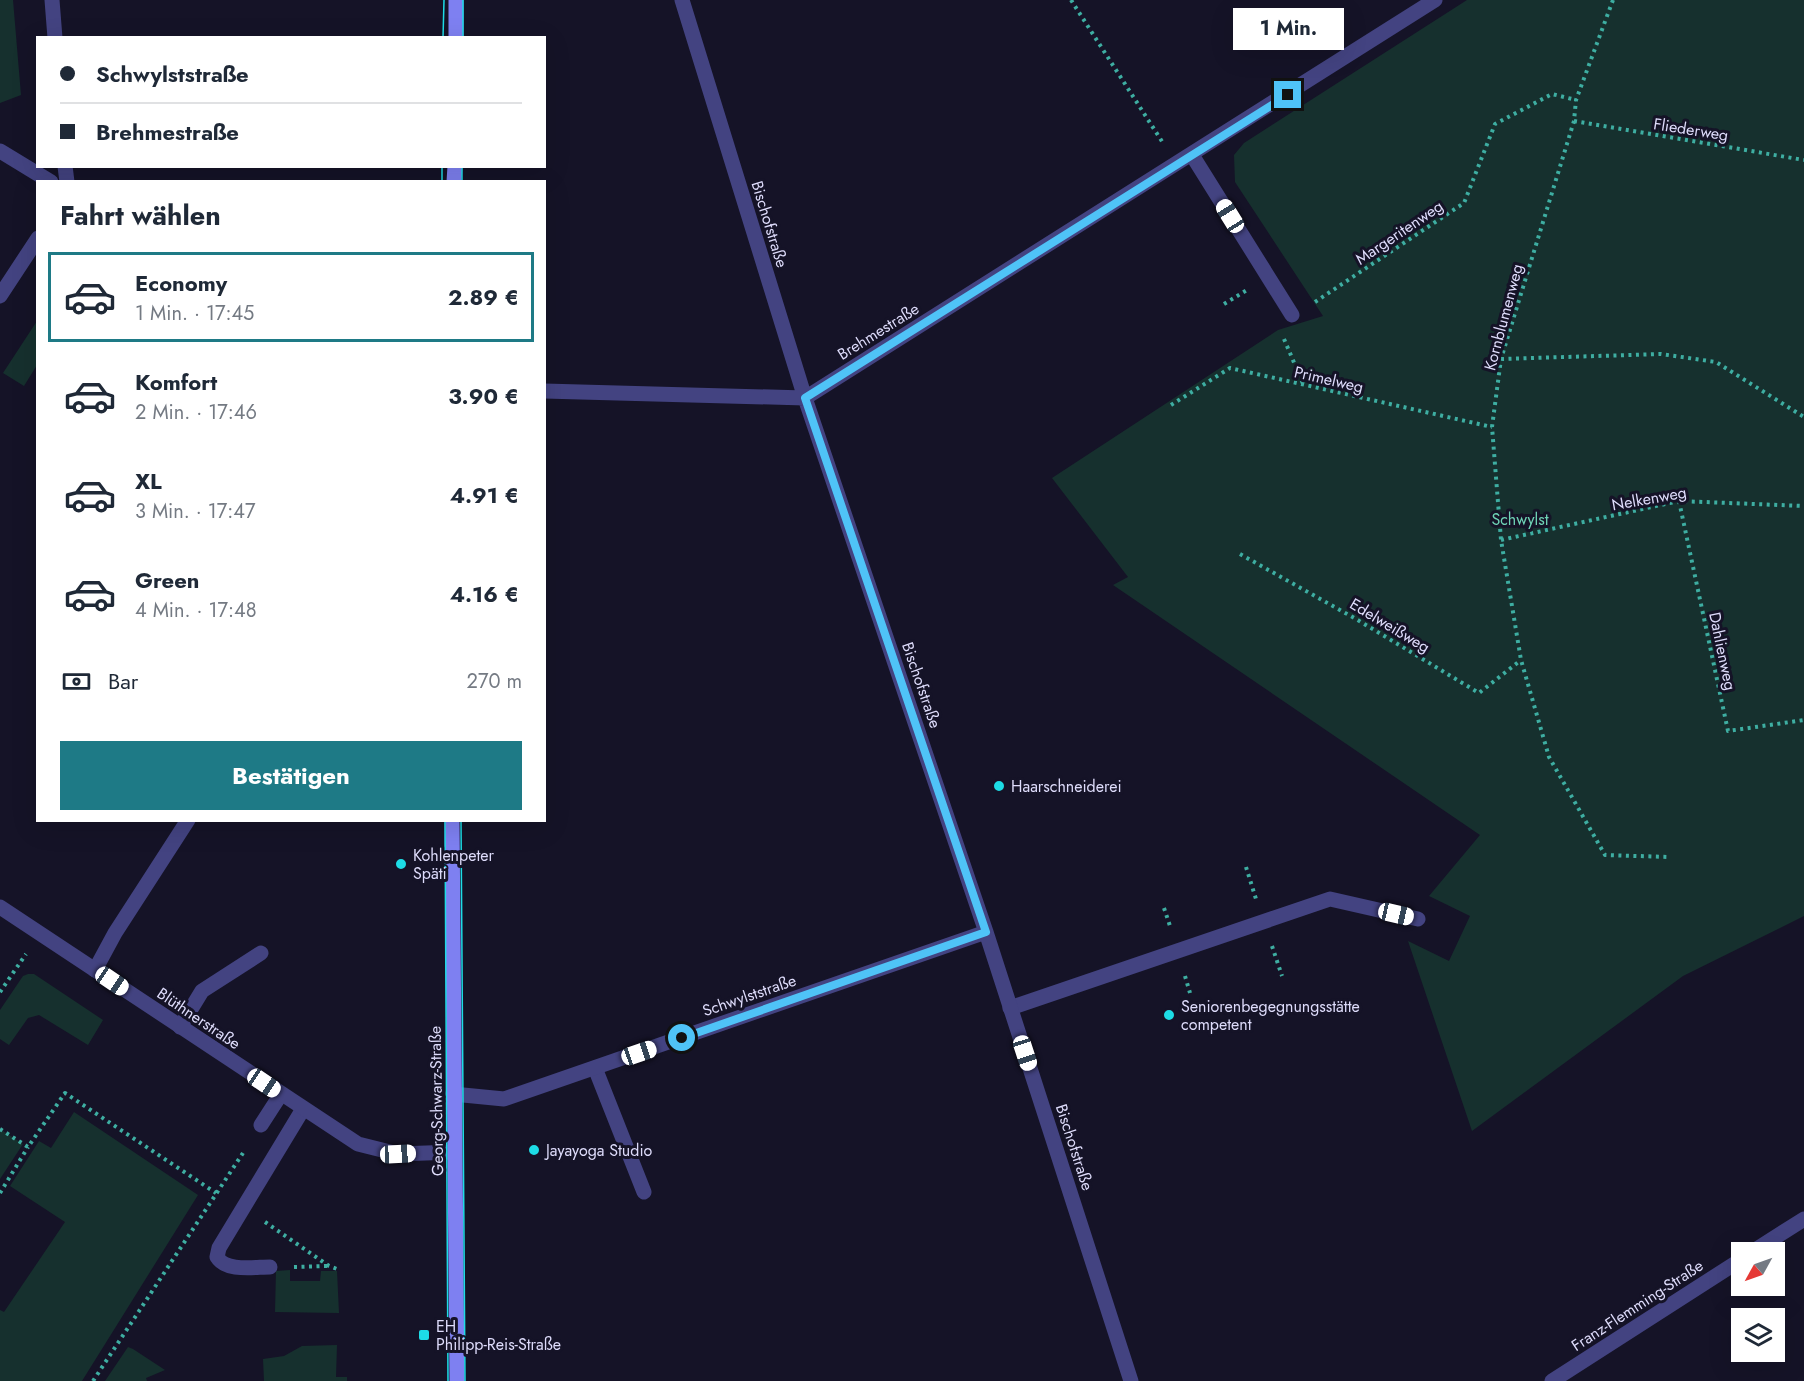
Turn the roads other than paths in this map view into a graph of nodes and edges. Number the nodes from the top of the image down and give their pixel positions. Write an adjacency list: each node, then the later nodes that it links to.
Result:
1 (52, 0): 5 (street)
2 (456, 0): 6 (street)
3 (682, 0): 14 (street, Bischofstraße)
4 (1436, 0): 8 (street, Brehmestraße)
5 (55, 36)
6 (456, 36)
7 (0, 151): 9 (street)
8 (1192, 155): 12 (street); 14 (street, Brehmestraße)
9 (48, 180)
10 (36, 241): 11 (street)
11 (0, 296)
12 (1292, 315)
13 (546, 391): 14 (street)
14 (805, 398): 19 (street, Bischofstraße)
15 (187, 822): 21 (street)
16 (452, 822): 26 (street, Georg-Schwarz-Straße)
17 (0, 907): 21 (street, Blüthnerstraße)
18 (1418, 919): 22 (street)
19 (986, 932): 22 (street, Bischofstraße); 24 (street, Schwylststraße)
20 (261, 953): 23 (street)
21 (95, 970): 23 (street, Blüthnerstraße)
22 (1010, 1008): 36 (street, Bischofstraße)
23 (180, 1027): 25 (street, Blüthnerstraße)
24 (595, 1068): 26 (street, Schwylststraße); 30 (street)
25 (281, 1094): 27 (street, Blüthnerstraße); 28 (street)
26 (453, 1094): 29 (street, Georg-Schwarz-Straße)
27 (303, 1109): 29 (street, Blüthnerstraße); 34 (street)
28 (261, 1125)
29 (454, 1152): 35 (street, Georg-Schwarz-Straße)
30 (644, 1192)
31 (1804, 1219): 32 (street)
32 (1768, 1242)
33 (1731, 1266): 37 (street, Franz-Flemming-Straße)
34 (270, 1267)
35 (457, 1381)
36 (1131, 1381)
37 (1552, 1381)

